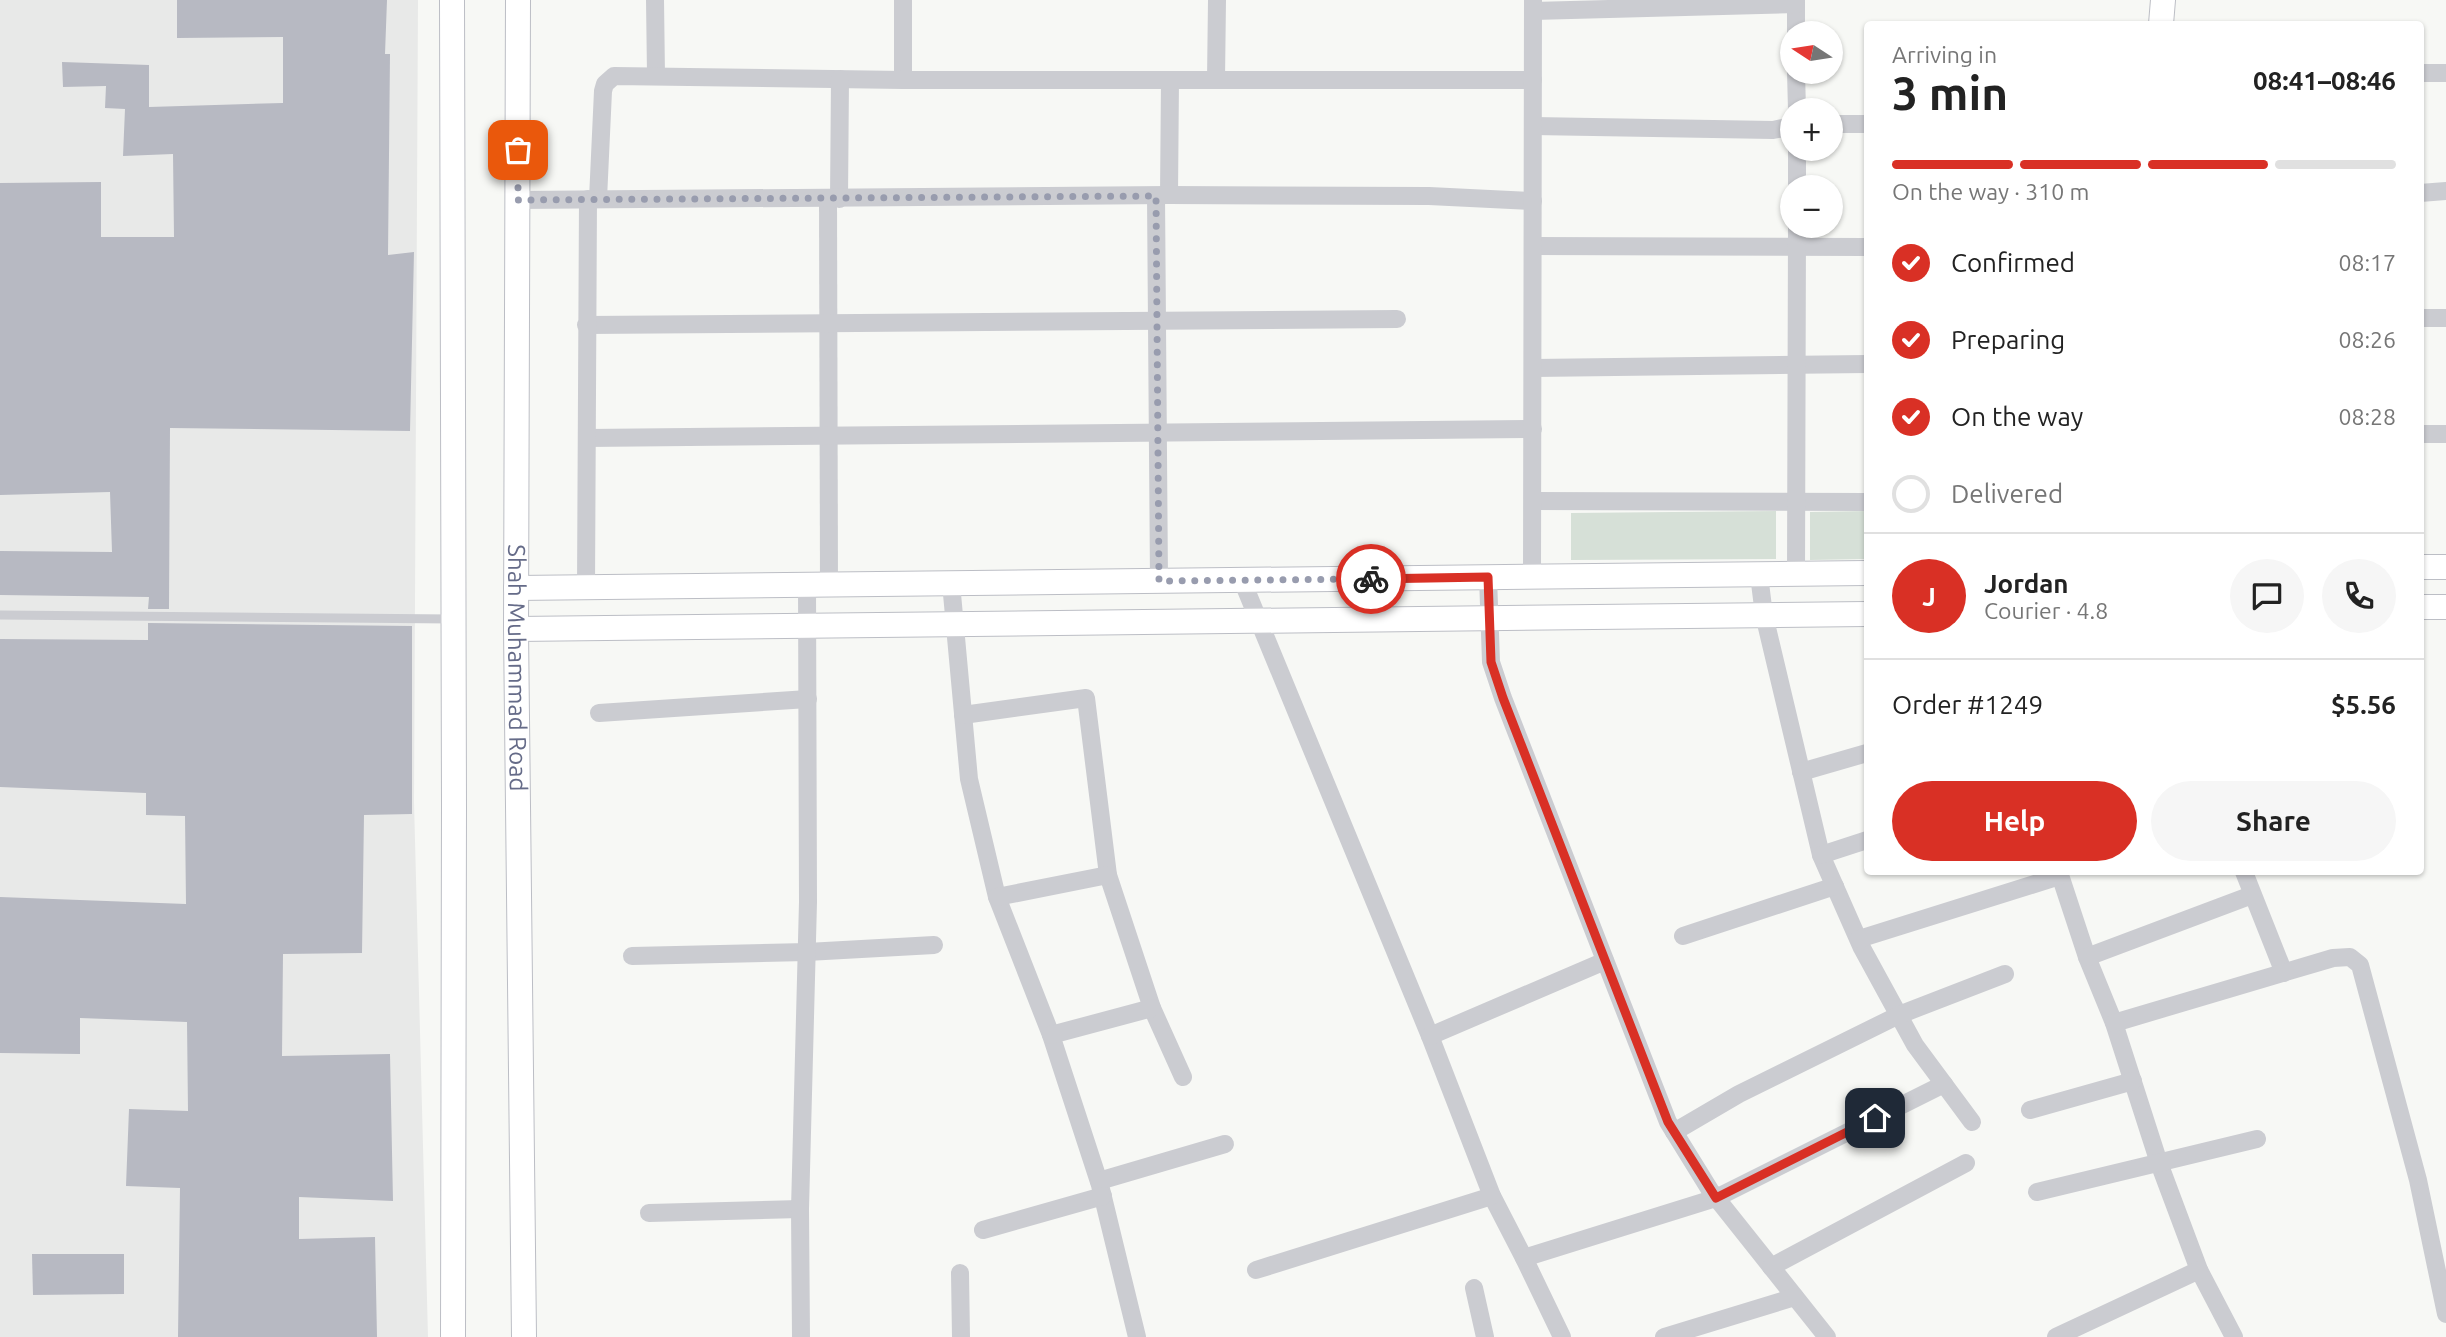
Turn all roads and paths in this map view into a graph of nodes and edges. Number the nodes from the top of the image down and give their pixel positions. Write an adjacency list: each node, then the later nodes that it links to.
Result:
1 (452, 0): 71 (street)
2 (518, 0): 27 (street, Shah Muhammad Road)
3 (655, 0): 13 (street)
4 (903, 0): 15 (street)
5 (1217, 0): 17 (street)
6 (2163, 0): 10 (street)
7 (1796, 2): 8 (street); 9 (street)
8 (1533, 5): 18 (street)
9 (1796, 21)
10 (2161, 21)
11 (2424, 73): 12 (street)
12 (2446, 73)
13 (656, 75): 14 (street); 28 (street)
14 (840, 79): 15 (street); 26 (street)
15 (903, 80): 16 (street)
16 (1170, 80): 17 (street); 25 (street)
17 (1216, 80): 18 (street)
18 (1533, 80): 21 (street)
19 (1843, 124): 20 (street)
20 (1864, 124)
21 (1533, 126): 22 (street); 29 (street)
22 (1780, 128)
23 (2446, 191): 24 (street)
24 (2424, 192)
25 (1163, 195): 26 (street); 29 (street); 36 (street)
26 (833, 199): 28 (street); 39 (street)
27 (518, 200): 28 (street); 64 (street, Shah Muhammad Road)
28 (593, 200): 38 (street)
29 (1533, 201): 31 (street)
30 (1797, 238): 32 (street)
31 (1533, 246): 32 (street); 42 (street)
32 (1797, 247): 33 (street); 41 (street)
33 (1864, 247)
34 (2424, 318): 35 (street)
35 (2446, 318)
36 (1157, 319): 37 (street); 39 (street); 44 (street)
37 (1397, 320)
38 (586, 325): 39 (street); 48 (street)
39 (828, 325): 47 (street)
40 (1864, 364): 41 (street)
41 (1797, 365): 42 (street); 50 (street)
42 (1533, 368): 43 (street)
43 (1533, 429): 44 (street); 49 (street)
44 (1158, 432): 47 (street); 60 (street)
45 (2424, 434): 46 (street)
46 (2446, 434)
47 (829, 435): 48 (street); 62 (street)
48 (587, 438): 63 (street)
49 (1533, 501): 50 (street); 58 (street)
50 (1797, 502): 51 (street); 55 (street)
51 (1864, 502)
52 (2424, 567): 53 (street)
53 (2446, 567)
54 (1864, 573): 55 (street)
55 (1796, 574): 56 (street)
56 (1759, 575): 58 (street); 69 (street)
57 (1488, 577): 58 (street); 59 (street); 70 (street)
58 (1532, 577)
59 (1242, 580): 60 (street); 72 (street)
60 (1159, 581): 61 (street)
61 (951, 583): 62 (street); 73 (street)
62 (818, 585): 63 (street); 74 (street)
63 (586, 587): 64 (street)
64 (516, 588): 75 (street, Shah Muhammad Road)
65 (2424, 607): 66 (street)
66 (2446, 607)
67 (1864, 614): 69 (street)
68 (0, 615): 71 (lane)
69 (1764, 615): 70 (street); 80 (street)
70 (1490, 618): 72 (street); 96 (street)
71 (454, 620): 130 (street)
72 (1260, 621): 73 (street); 103 (street)
73 (954, 624): 74 (street); 78 (street)
74 (808, 626): 75 (street); 76 (street)
75 (516, 629): 131 (street, Shah Muhammad Road)
76 (808, 699): 77 (street); 93 (street)
77 (598, 713)
78 (963, 715): 83 (street); 89 (street)
79 (1864, 753): 80 (street)
80 (1801, 772): 82 (street)
81 (1864, 841): 82 (street)
82 (1821, 855): 87 (street)
83 (1108, 875): 89 (street); 99 (street)
84 (2057, 875): 91 (street)
85 (2060, 875): 95 (street)
86 (2245, 875): 88 (street)
87 (1835, 886): 90 (street); 91 (street)
88 (2252, 895): 95 (street); 97 (street)
89 (997, 897): 102 (street)
90 (1683, 936)
91 (1858, 939): 100 (street)
92 (934, 946): 93 (street)
93 (807, 952): 94 (street); 118 (street)
94 (632, 956)
95 (2087, 957): 101 (street)
96 (1605, 961): 103 (street); 109 (street)
97 (2284, 972): 101 (street); 121 (street)
98 (2005, 974): 100 (street)
99 (1152, 1008): 102 (street); 104 (street)
100 (1899, 1015): 106 (street); 109 (street)
101 (2114, 1023): 105 (street)
102 (1051, 1035): 114 (street)
103 (1430, 1036): 116 (street)
104 (1183, 1077)
105 (2133, 1081): 107 (street); 113 (street)
106 (1944, 1084): 108 (street); 117 (street)
107 (2030, 1110)
108 (1972, 1122)
109 (1674, 1132): 117 (street)
110 (2257, 1139): 113 (street)
111 (1225, 1144): 114 (street)
112 (1966, 1163): 123 (street)
113 (2159, 1163): 115 (street); 125 (street)
114 (1101, 1189): 120 (street); 134 (street)
115 (2037, 1192)
116 (1492, 1196): 122 (street); 124 (street)
117 (1716, 1198): 122 (street); 123 (street)
118 (800, 1209): 119 (street); 132 (street)
119 (649, 1213)
120 (983, 1230)
121 (2440, 1252): 129 (street)
122 (1524, 1258): 136 (street)
123 (1771, 1267): 128 (street)
124 (1256, 1270)
125 (2199, 1270): 139 (street); 140 (street)
126 (960, 1273): 133 (street)
127 (1474, 1288): 135 (street)
128 (1795, 1297): 137 (street); 138 (street)
129 (2446, 1314)
130 (453, 1337)
131 (524, 1337)
132 (801, 1337)
133 (961, 1337)
134 (1137, 1337)
135 (1485, 1337)
136 (1562, 1337)
137 (1664, 1337)
138 (1827, 1337)
139 (2056, 1337)
140 (2234, 1337)

